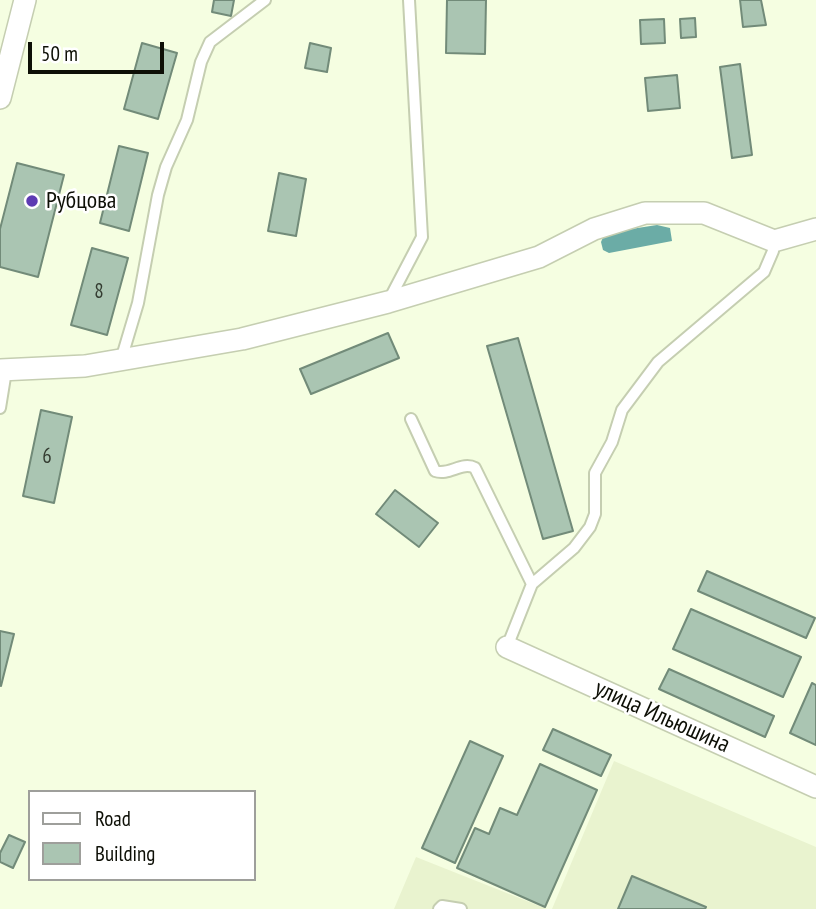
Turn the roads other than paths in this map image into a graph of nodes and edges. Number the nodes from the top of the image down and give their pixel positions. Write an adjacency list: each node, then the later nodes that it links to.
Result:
1 (25, 0): 4 (street)
2 (265, 0): 8 (lane)
3 (409, 0): 7 (lane)
4 (0, 98)
5 (816, 229): 6 (street)
6 (774, 240): 7 (street); 12 (lane)
7 (388, 302): 8 (street)
8 (121, 360): 9 (street)
9 (3, 371): 10 (lane)
10 (0, 408)
11 (411, 419): 12 (lane)
12 (532, 584): 13 (lane)
13 (507, 647): 14 (street, улица Ильюшина)
14 (816, 787)
15 (439, 909): 16 (lane)
16 (461, 909)

